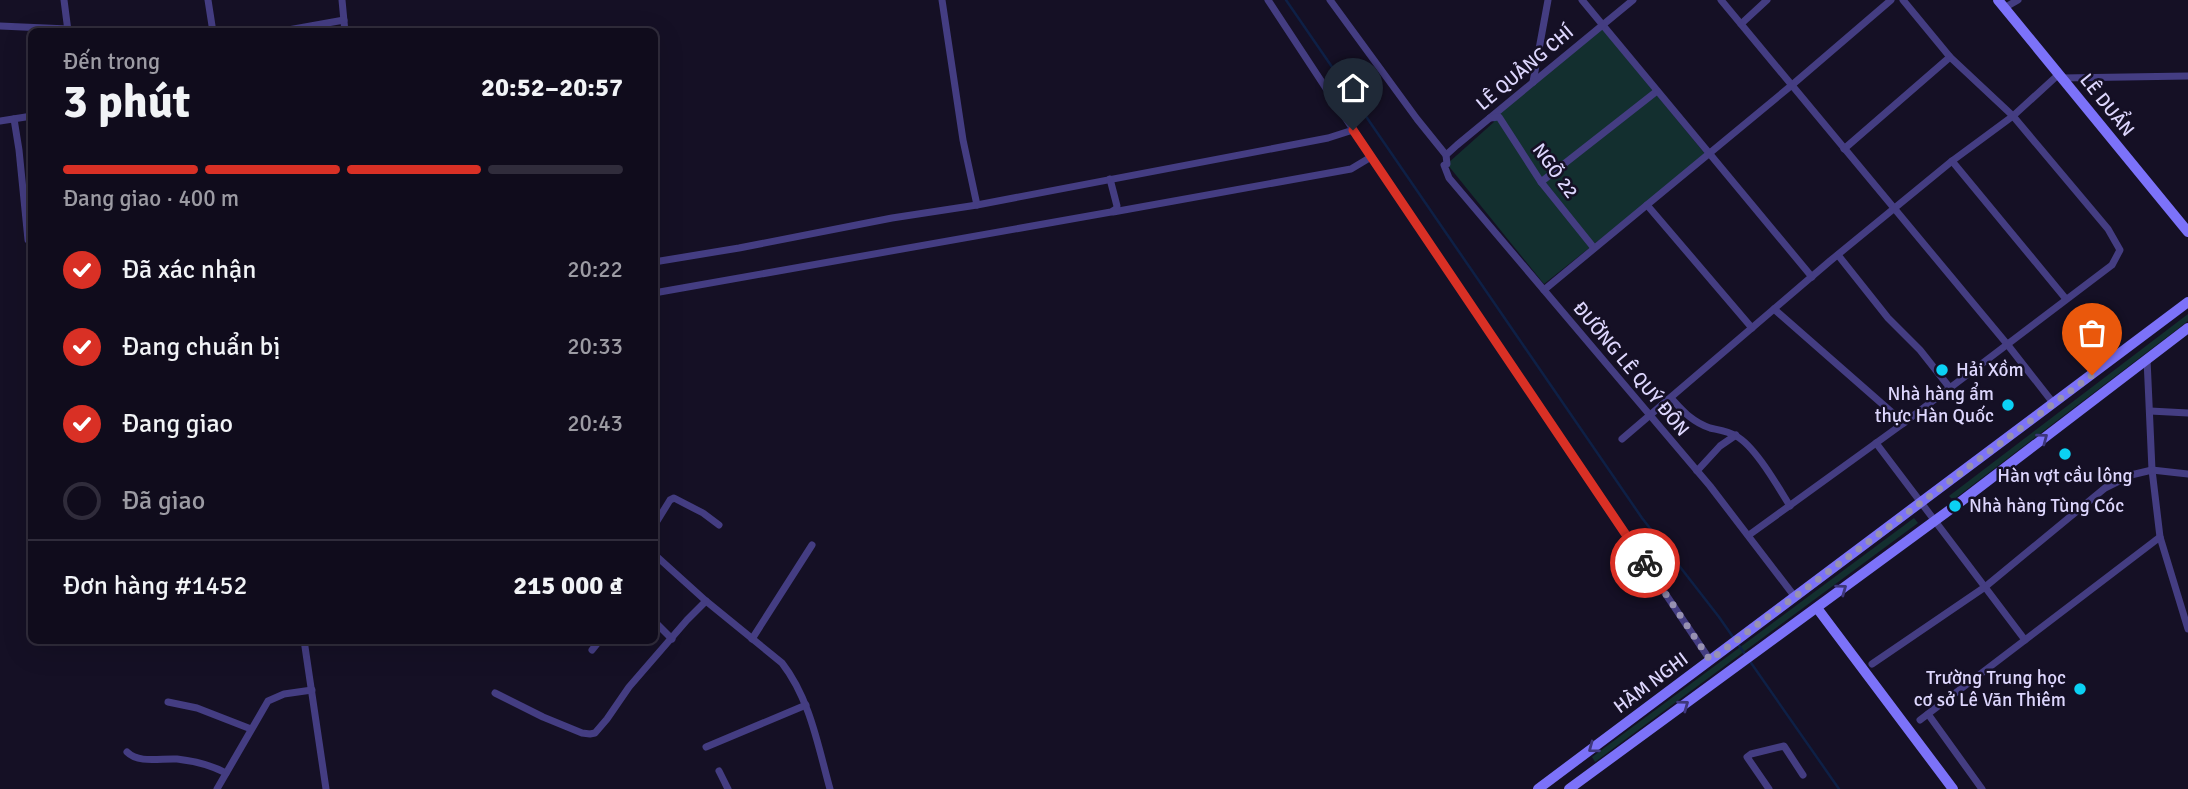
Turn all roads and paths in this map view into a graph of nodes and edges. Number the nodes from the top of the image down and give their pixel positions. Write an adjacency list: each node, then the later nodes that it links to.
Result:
1 (64, 0): 21 (street)
2 (208, 0): 22 (street)
3 (342, 0): 16 (street)
4 (942, 0): 44 (street)
5 (1268, 0): 36 (street)
6 (1331, 0): 40 (street, ĐƯỜNG LÊ QUÝ ĐÔN)
7 (1548, 0): 28 (street)
8 (1582, 0): 17 (street)
9 (1633, 0): 17 (street, LÊ QUẢNG CHÍ)
10 (1721, 0): 18 (street)
11 (1767, 0): 18 (street)
12 (1891, 0): 29 (street)
13 (1903, 0): 25 (street)
14 (2018, 0): 15 (street)
15 (2001, 4): 26 (main road, LÊ DUẨN)
16 (344, 20): 23 (street); 24 (street)
17 (1602, 24): 28 (street, LÊ QUẢNG CHÍ); 30 (street)
18 (1741, 24): 29 (street)
19 (0, 26): 20 (street)
20 (34, 28)
21 (68, 28)
22 (212, 28)
23 (299, 28)
24 (345, 28)
25 (1950, 57): 31 (street); 37 (street)
26 (2061, 76): 27 (street); 31 (street); 48 (main road, LÊ DUẨN)
27 (2188, 76)
28 (1533, 82): 34 (street, LÊ QUẢNG CHÍ)
29 (1792, 85): 37 (street); 38 (street)
30 (1657, 90): 38 (street); 43 (street)
31 (2013, 116): 41 (street); 56 (street)
32 (28, 117): 33 (street)
33 (14, 119): 35 (street); 49 (street)
34 (1489, 119): 40 (street, LÊ QUẢNG CHÍ); 43 (street, NGÕ 22)
35 (0, 121)
36 (1353, 130): 39 (street); 42 (street)
37 (1844, 149): 46 (street)
38 (1709, 153): 45 (street); 53 (street)
39 (1371, 157): 47 (street); 97 (street)
40 (1446, 160): 54 (street, ĐƯỜNG LÊ QUÝ ĐÔN)
41 (1952, 162): 46 (street); 56 (street)
42 (1110, 179): 44 (street); 47 (street)
43 (1541, 182): 50 (street, NGÕ 22)
44 (977, 205): 52 (street)
45 (1647, 205): 50 (street); 59 (street)
46 (1894, 209): 51 (street); 61 (street)
47 (1111, 212): 55 (street)
48 (2188, 232)
49 (28, 240)
50 (1594, 248): 54 (street)
51 (1838, 255): 53 (street); 63 (street)
52 (658, 261)
53 (1812, 276): 58 (street)
54 (1544, 290): 68 (street, ĐƯỜNG LÊ QUÝ ĐÔN)
55 (658, 292)
56 (2066, 299): 61 (street)
57 (2188, 302): 65 (main road, HÀM NGHI)
58 (1774, 309): 59 (street); 69 (street)
59 (1752, 328): 64 (street)
60 (2188, 328): 62 (main road, HÀM NGHI)
61 (2007, 344): 63 (street); 65 (street)
62 (2147, 359): 66 (street); 79 (main road, HÀM NGHI, one-way to 62)
63 (1950, 388): 69 (street)
64 (1671, 398): 68 (street); 70 (street)
65 (2053, 404): 76 (main road, HÀM NGHI)
66 (2150, 411): 67 (street); 73 (street)
67 (2188, 413)
68 (1650, 416): 71 (street); 74 (street, ĐƯỜNG LÊ QUÝ ĐÔN)
69 (1904, 423): 72 (street)
70 (1736, 435): 74 (street); 77 (street)
71 (1622, 439)
72 (1877, 443): 76 (street); 77 (street)
73 (2152, 470): 75 (street); 82 (street); 85 (street)
74 (1697, 471): 81 (street, ĐƯỜNG LÊ QUÝ ĐÔN)
75 (2188, 474)
76 (1921, 503): 79 (street); 86 (main road, HÀM NGHI)
77 (1790, 506): 81 (street)
78 (658, 520): 80 (street)
79 (1935, 521): 85 (street); 88 (main road, HÀM NGHI, one-way to 79)
80 (719, 525)
81 (1749, 535): 86 (street, ĐƯỜNG LÊ QUÝ ĐÔN)
82 (2160, 537): 90 (street); 93 (street)
83 (812, 545): 92 (street)
84 (658, 558): 87 (street)
85 (1984, 587): 93 (street); 98 (street)
86 (1796, 597): 97 (main road, HÀM NGHI)
87 (706, 601): 91 (street); 92 (street)
88 (1816, 608): 116 (main road, HÀM NGHI, one-way to 88); 118 (main road)
89 (658, 625): 91 (street)
90 (2188, 629)
91 (672, 639): 100 (street)
92 (752, 639): 102 (street)
93 (2025, 640): 103 (street)
94 (305, 644): 99 (street)
95 (597, 644): 96 (street)
96 (592, 650)
97 (1710, 660): 115 (main road, HÀM NGHI, one-way to 115)
98 (1872, 664)
99 (312, 690): 105 (street); 112 (street)
100 (495, 693)
101 (168, 702): 105 (street)
102 (806, 705): 106 (street); 114 (street)
103 (1928, 714): 104 (street); 119 (street)
104 (1920, 720)
105 (251, 729): 109 (street)
106 (706, 747)
107 (127, 752): 109 (street)
108 (719, 771): 113 (street)
109 (226, 773): 111 (street)
110 (1803, 775): 117 (street)
111 (217, 789)
112 (326, 789)
113 (728, 789)
114 (830, 789)
115 (1538, 789)
116 (1569, 789)
117 (1769, 789)
118 (1953, 789)
119 (1982, 789)

